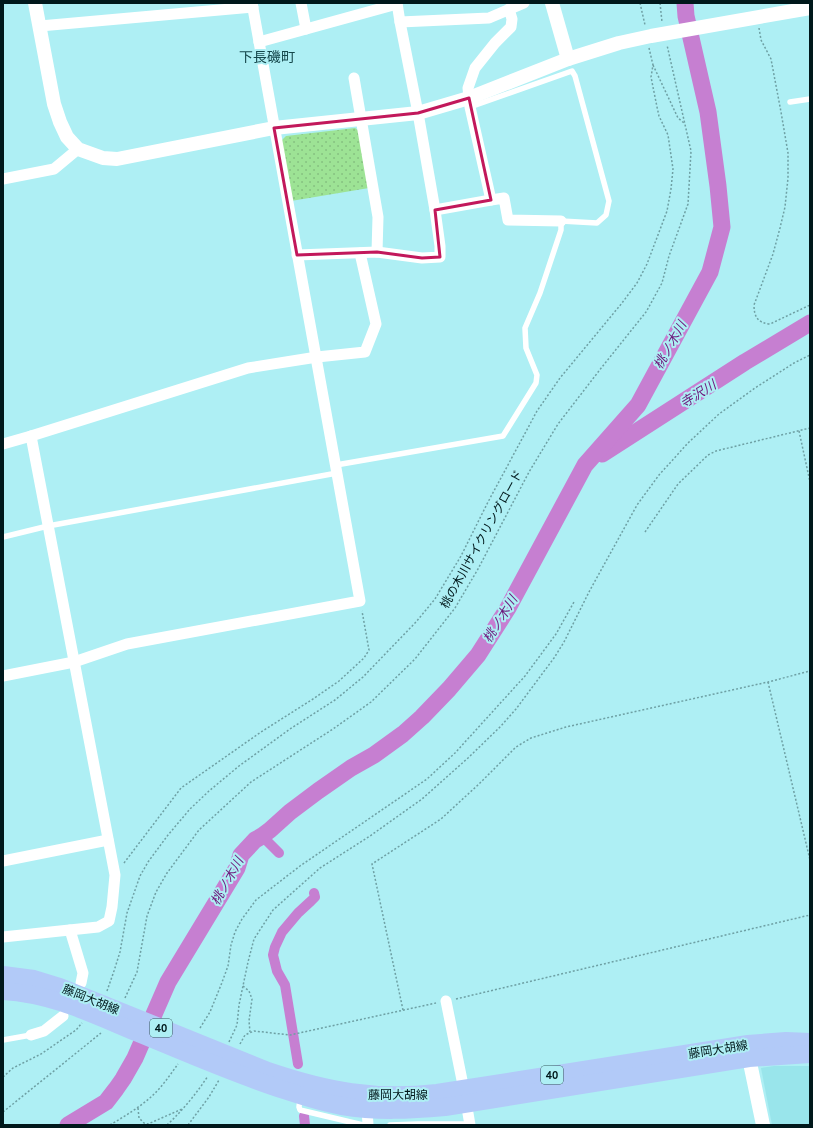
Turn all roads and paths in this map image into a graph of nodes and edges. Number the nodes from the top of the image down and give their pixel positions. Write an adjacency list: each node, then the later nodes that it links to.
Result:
1 (36, 3): 13 (street)
2 (302, 3): 15 (street)
3 (397, 3): 12 (street); 15 (street)
4 (524, 3): 10 (street)
5 (552, 3): 19 (street)
6 (640, 3): 16 (path)
7 (660, 3): 14 (path)
8 (252, 5): 13 (street); 17 (street)
9 (810, 8): 11 (street)
10 (508, 10): 12 (street); 24 (street)
11 (754, 18): 16 (street); 37 (path)
12 (400, 22): 25 (street)
13 (40, 26): 29 (street)
14 (663, 27)
15 (306, 29): 17 (street)
16 (649, 37): 19 (street); 20 (path)
17 (259, 42): 28 (street)
18 (666, 42): 27 (path, 桃の木川サイクリングロード)
19 (568, 59): 24 (street)
20 (653, 66): 27 (path); 69 (path)
21 (354, 78): 26 (street)
22 (810, 99): 23 (lane)
23 (790, 102)
24 (470, 103): 25 (street); 31 (street); 33 (lane)
25 (418, 113): 26 (street); 32 (street)
26 (361, 119): 28 (street); 35 (street)
27 (685, 124): 66 (path, 桃の木川サイクリングロード)
28 (274, 128): 29 (street); 36 (street)
29 (78, 150): 30 (street)
30 (3, 179)
31 (490, 200): 32 (street); 33 (street)
32 (435, 210): 35 (street)
33 (561, 221): 44 (lane)
34 (360, 252): 35 (street); 36 (street); 39 (street)
35 (377, 252)
36 (297, 255): 39 (street)
37 (810, 305)
38 (810, 355): 64 (path)
39 (317, 357): 42 (street); 44 (street)
40 (810, 428): 41 (path)
41 (799, 431): 45 (path); 47 (path)
42 (31, 436): 43 (street); 46 (street)
43 (3, 444)
44 (337, 469): 46 (lane); 49 (street)
45 (810, 482)
46 (48, 526): 48 (lane); 51 (street)
47 (645, 532)
48 (3, 537)
49 (360, 602): 51 (street); 58 (path)
50 (574, 602): 71 (path)
51 (74, 662): 53 (street); 55 (street)
52 (810, 671): 54 (path)
53 (3, 676)
54 (768, 682): 56 (path); 68 (path)
55 (108, 840): 57 (street); 58 (street)
56 (810, 860)
57 (3, 861)
58 (115, 875): 60 (street)
59 (810, 915): 67 (path)
60 (70, 930): 61 (street); 63 (street)
61 (3, 937)
62 (3, 975): 69 (main road, 藤岡大胡線 / 40)
63 (81, 983)
64 (243, 986): 72 (path); 78 (path)
65 (3, 991): 69 (main road, 藤岡大胡線 / 40)
66 (124, 1000)
67 (446, 1001): 68 (path); 81 (street)
68 (403, 1010): 72 (path)
69 (99, 1013): 78 (main road, 藤岡大胡線 / 40); 80 (path); 84 (path)
70 (63, 1016): 73 (street)
71 (198, 1031)
72 (250, 1032): 78 (path)
73 (31, 1036): 74 (lane)
74 (3, 1040)
75 (810, 1042): 81 (main road, 藤岡大胡線 / 40)
76 (810, 1054): 77 (main road, 藤岡大胡線 / 40)
77 (749, 1058): 81 (main road, 藤岡大胡線 / 40); 91 (street)
78 (221, 1059): 81 (main road, 藤岡大胡線 / 40); 83 (path); 85 (main road, 藤岡大胡線 / 40); 88 (path)
79 (180, 1060): 82 (path)
80 (3, 1077)
81 (465, 1097): 85 (main road, 藤岡大胡線 / 40); 90 (street)
82 (138, 1108): 83 (path); 86 (path)
83 (184, 1108): 87 (path)
84 (3, 1112)
85 (366, 1120)
86 (110, 1125)
87 (167, 1125)
88 (188, 1125)
89 (390, 1125): 90 (lane)
90 (469, 1125)
91 (763, 1125)

